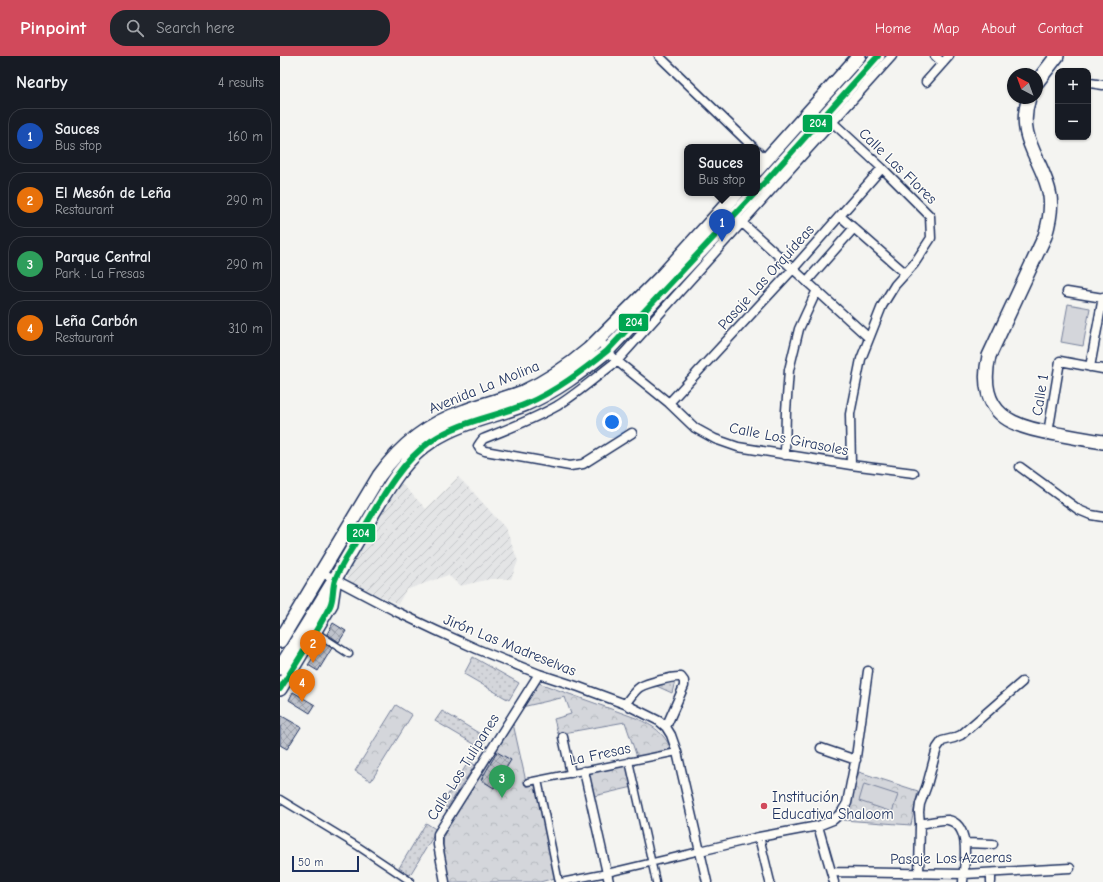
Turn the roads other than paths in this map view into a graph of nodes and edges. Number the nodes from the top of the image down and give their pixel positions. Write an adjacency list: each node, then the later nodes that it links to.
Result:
1 (659, 56): 15 (street)
2 (859, 56): 16 (main road)
3 (878, 56): 14 (main road, Avenida La Molina)
4 (892, 56): 14 (street)
5 (935, 56): 8 (street)
6 (949, 56): 8 (street)
7 (1057, 56): 9 (main road)
8 (942, 63): 10 (street)
9 (1043, 74)
10 (926, 82)
11 (1091, 83): 12 (street)
12 (1103, 85)
13 (1028, 104): 40 (main road)
14 (829, 119): 17 (street, Calle Las Flores); 18 (main road, Avenida La Molina); 19 (street)
15 (750, 144)
16 (762, 156)
17 (882, 168): 23 (street, Pasaje Las Orquídeas); 27 (street, Calle Las Flores)
18 (760, 188)
19 (760, 195)
20 (734, 196): 33 (main road, Avenida La Molina)
21 (753, 196): 24 (main road, Avenida La Molina)
22 (759, 196): 24 (street)
23 (840, 216): 25 (street); 26 (street, Pasaje Las Orquídeas)
24 (738, 219): 26 (street); 34 (main road, Avenida La Molina); 35 (street)
25 (854, 228): 27 (street); 28 (street)
26 (793, 269): 28 (street); 38 (street, Pasaje Las Orquídeas)
27 (905, 273): 32 (street, Calle Las Flores)
28 (807, 281): 29 (street)
29 (817, 290): 32 (street); 42 (street)
30 (1067, 292): 31 (street)
31 (1103, 298): 36 (street)
32 (869, 338): 43 (street, Calle Las Flores)
33 (599, 339): 34 (street, Calle Los Girasoles); 47 (main road, Avenida La Molina)
34 (607, 351): 35 (street, Calle Los Girasoles); 48 (main road, Avenida La Molina)
35 (617, 361): 38 (street, Calle Los Girasoles); 39 (street)
36 (1090, 367): 37 (street); 40 (street, Calle 1)
37 (1103, 369)
38 (669, 403): 42 (street, Calle Los Girasoles)
39 (632, 433)
40 (1048, 433): 41 (main road)
41 (1103, 442)
42 (785, 455): 43 (street, Calle Los Girasoles)
43 (851, 465): 45 (street, Calle Los Girasoles)
44 (1020, 468): 46 (street)
45 (914, 473)
46 (1103, 517)
47 (321, 572): 48 (street, Jirón Las Madreselvas); 50 (main road, Avenida La Molina)
48 (335, 579): 49 (main road, Avenida La Molina); 52 (main road, Avenida La Molina); 54 (street, Jirón Las Madreselvas)
49 (315, 632): 51 (street); 56 (main road, Avenida La Molina)
50 (280, 641)
51 (349, 654)
52 (280, 668)
53 (868, 671): 62 (street)
54 (538, 674): 57 (street, Jirón Las Madreselvas); 83 (street, Calle Los Tulipanes)
55 (1022, 682): 69 (street)
56 (280, 689)
57 (625, 704): 58 (street, Jirón Las Madreselvas); 58 (street)
58 (666, 728): 61 (street, Jirón Las Madreselvas)
59 (563, 737): 65 (street)
60 (821, 748): 62 (street)
61 (677, 752): 63 (street, La Fresas); 74 (street, Jirón Las Madreselvas)
62 (856, 760): 70 (street)
63 (629, 761): 64 (street, La Fresas); 75 (street)
64 (584, 771): 65 (street, La Fresas); 78 (street)
65 (571, 773): 66 (street, La Fresas)
66 (538, 780): 67 (street, La Fresas); 84 (street)
67 (528, 782)
68 (280, 799): 82 (street)
69 (920, 824): 72 (street); 79 (street)
70 (818, 826): 71 (street); 77 (street)
71 (759, 837): 74 (street); 88 (street)
72 (965, 843): 73 (street); 81 (street)
73 (993, 844)
74 (700, 851): 75 (street); 87 (street, Jirón Las Madreselvas)
75 (652, 862): 78 (street); 86 (street)
76 (1070, 868): 80 (street, Pasaje Los Azaeras)
77 (832, 872): 79 (street, Pasaje Los Azaeras); 89 (street)
78 (607, 873): 84 (street); 85 (street)
79 (919, 873): 81 (street, Pasaje Los Azaeras)
80 (991, 873): 81 (street, Pasaje Los Azaeras); 90 (street)
81 (963, 878)
82 (410, 881)
83 (445, 882)
84 (560, 882)
85 (609, 882)
86 (656, 882)
87 (707, 882)
88 (770, 882)
89 (834, 882)
90 (991, 882)

